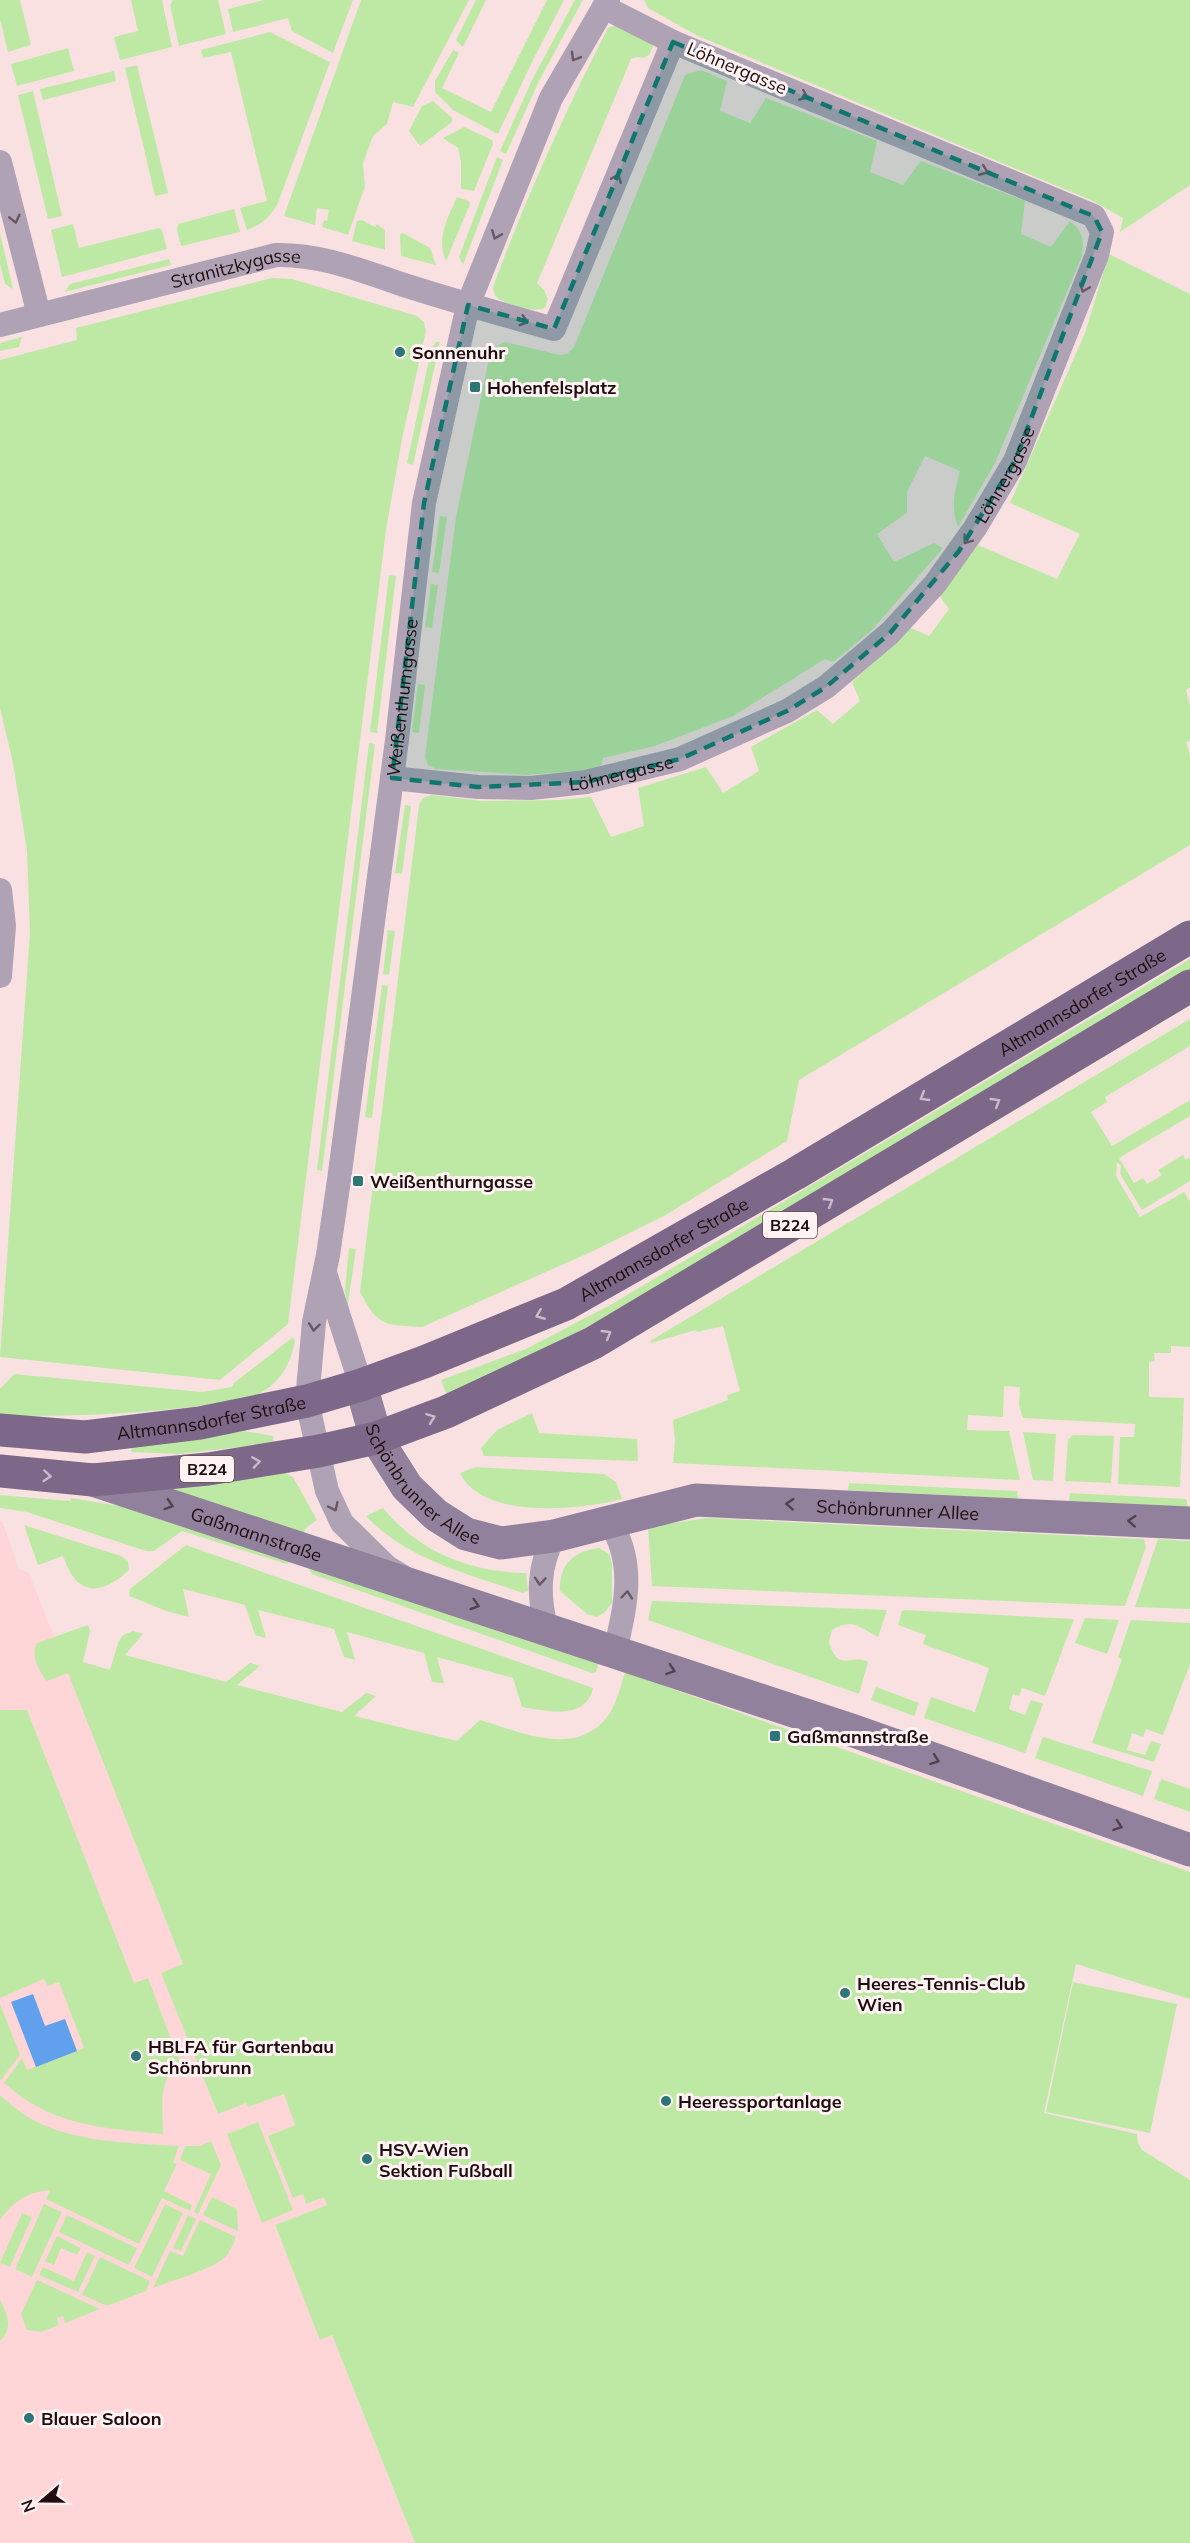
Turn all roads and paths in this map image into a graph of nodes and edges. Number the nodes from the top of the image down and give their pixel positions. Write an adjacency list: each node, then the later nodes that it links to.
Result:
1 (606, 3): 2 (street); 4 (street, one-way to 4)
2 (673, 42): 4 (street, one-way to 2); 7 (street, Löhnergasse, one-way to 7)
3 (0, 162): 5 (street, one-way to 5)
4 (468, 305): 5 (street, Stranitzkygasse); 7 (street, Weißenthurngasse)
5 (39, 315): 6 (street, Stranitzkygasse)
6 (0, 325)
7 (392, 778): 12 (street, Weißenthurngasse)
8 (0, 890): 10 (street)
9 (1190, 937): 13 (main road, Altmannsdorfer Straße / B224, one-way to 13)
10 (0, 976)
11 (1190, 986): 16 (main road, B224, one-way to 11)
12 (324, 1270): 13 (street, Weißenthurngasse); 14 (street, Weißenthurngasse, one-way to 14)
13 (361, 1385): 14 (main road, Altmannsdorfer Straße / B224); 16 (street, Schönbrunner Allee)
14 (307, 1401): 15 (main road, Altmannsdorfer Straße / B224); 17 (street, Weißenthurngasse)
15 (0, 1430)
16 (376, 1438): 17 (main road, B224); 22 (street, Schönbrunner Allee)
17 (319, 1451): 19 (main road, B224, one-way to 17); 23 (street, Gaßmannstraße, one-way to 23)
18 (0, 1471): 19 (main road, B224, one-way to 19)
19 (93, 1480): 23 (street, Gaßmannstraße, one-way to 23)
20 (609, 1521): 21 (street, Schönbrunner Allee, one-way to 20); 22 (street, Schönbrunner Allee); 25 (street, one-way to 20)
21 (1190, 1523)
22 (554, 1536): 24 (street, one-way to 24)
23 (419, 1587): 24 (street, Gaßmannstraße, one-way to 24)
24 (546, 1628): 25 (street, Gaßmannstraße)
25 (615, 1652): 26 (street, Gaßmannstraße, one-way to 26)
26 (1190, 1850)

